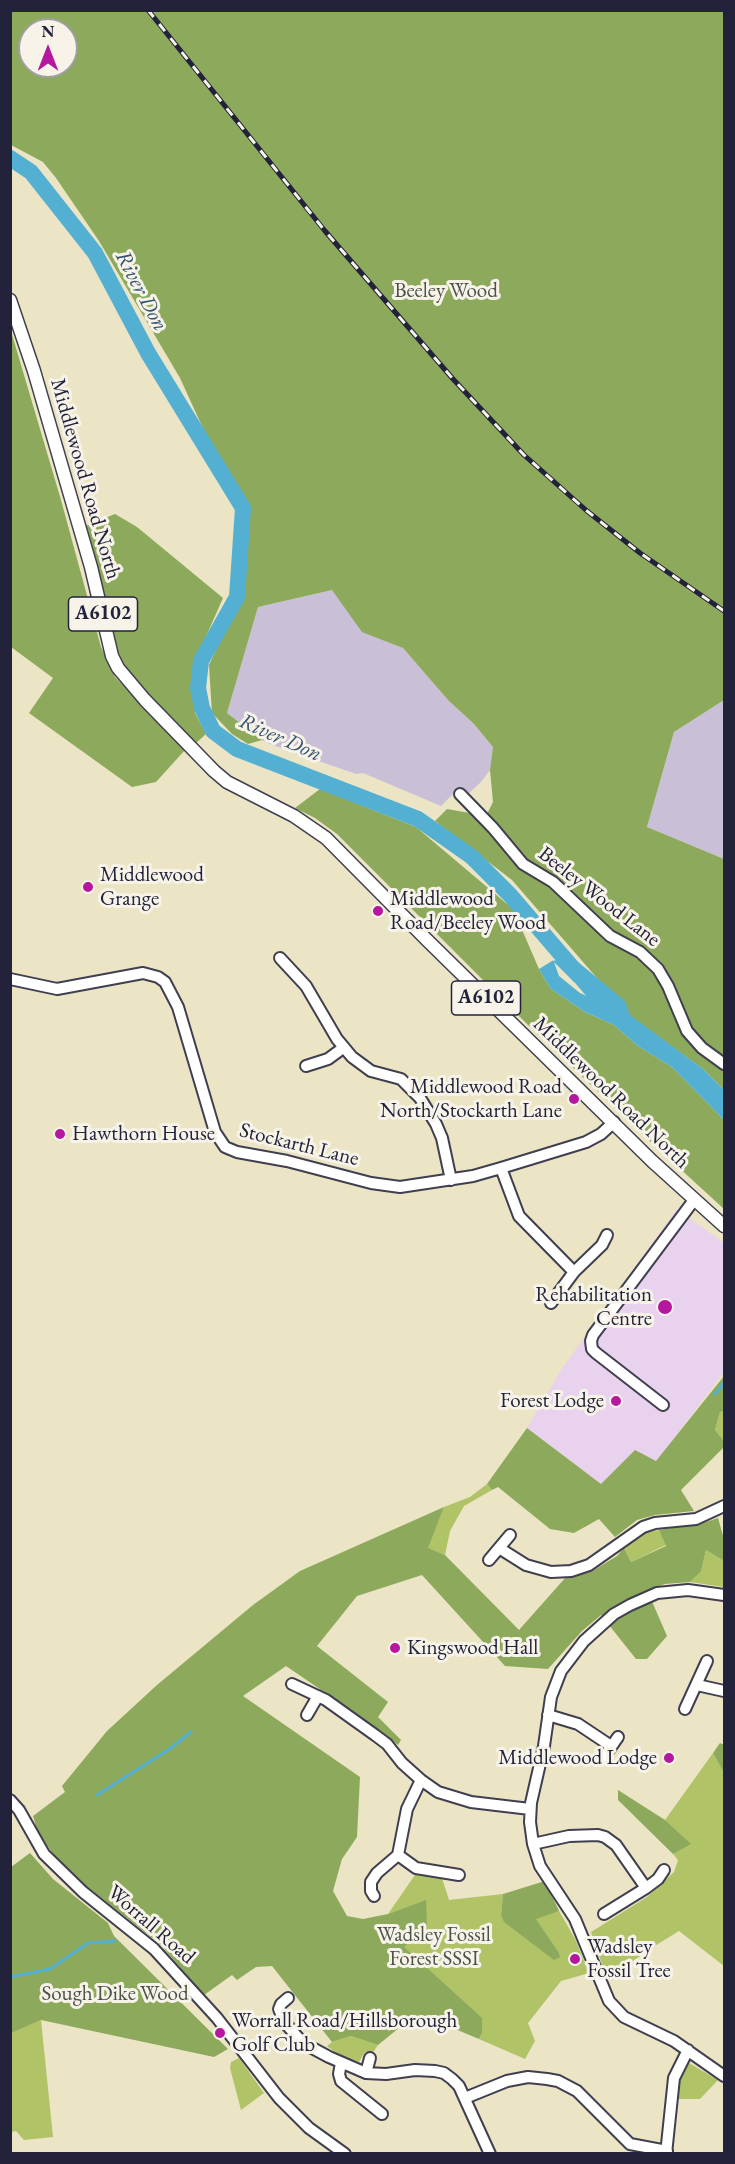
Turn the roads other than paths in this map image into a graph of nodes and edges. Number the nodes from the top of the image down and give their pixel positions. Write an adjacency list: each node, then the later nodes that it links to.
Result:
1 (10, 300): 8 (main road, Middlewood Road North / A6102)
2 (460, 794): 6 (street, Beeley Wood Lane)
3 (280, 958): 5 (street)
4 (10, 979): 10 (street, Stockarth Lane)
5 (343, 1048): 7 (street); 10 (street)
6 (724, 1064)
7 (306, 1066)
8 (614, 1122): 9 (street, Stockarth Lane); 11 (main road, Middlewood Road North / A6102)
9 (501, 1168): 10 (street, Stockarth Lane); 14 (street)
10 (451, 1180)
11 (694, 1200): 12 (main road, Middlewood Road North / A6102); 16 (street)
12 (724, 1226)
13 (608, 1235): 14 (street)
14 (574, 1272): 15 (street)
15 (551, 1303)
16 (663, 1405)
17 (724, 1506): 19 (street)
18 (510, 1535): 19 (street)
19 (499, 1548): 20 (street)
20 (489, 1560)
21 (724, 1594): 29 (street)
22 (707, 1661): 24 (street)
23 (292, 1684): 26 (street)
24 (697, 1685): 25 (street); 27 (street)
25 (724, 1691)
26 (318, 1696): 28 (street); 31 (street)
27 (685, 1709)
28 (308, 1715)
29 (548, 1715): 30 (street); 33 (street)
30 (603, 1756)
31 (421, 1780): 33 (street); 35 (street)
32 (10, 1800): 50 (street, Worrall Road)
33 (530, 1809): 34 (street)
34 (533, 1844): 38 (street); 42 (street)
35 (398, 1855): 37 (street); 39 (street)
36 (664, 1870): 38 (street)
37 (459, 1875)
38 (646, 1888): 40 (street)
39 (374, 1896)
40 (604, 1914)
41 (288, 1998): 44 (street)
42 (688, 2050): 46 (street); 49 (street)
43 (370, 2058): 45 (street)
44 (341, 2063): 45 (street); 48 (street)
45 (366, 2073): 47 (street)
46 (724, 2076)
47 (465, 2098): 49 (street); 51 (street)
48 (382, 2114)
49 (667, 2152)
50 (345, 2154)
51 (490, 2154)

